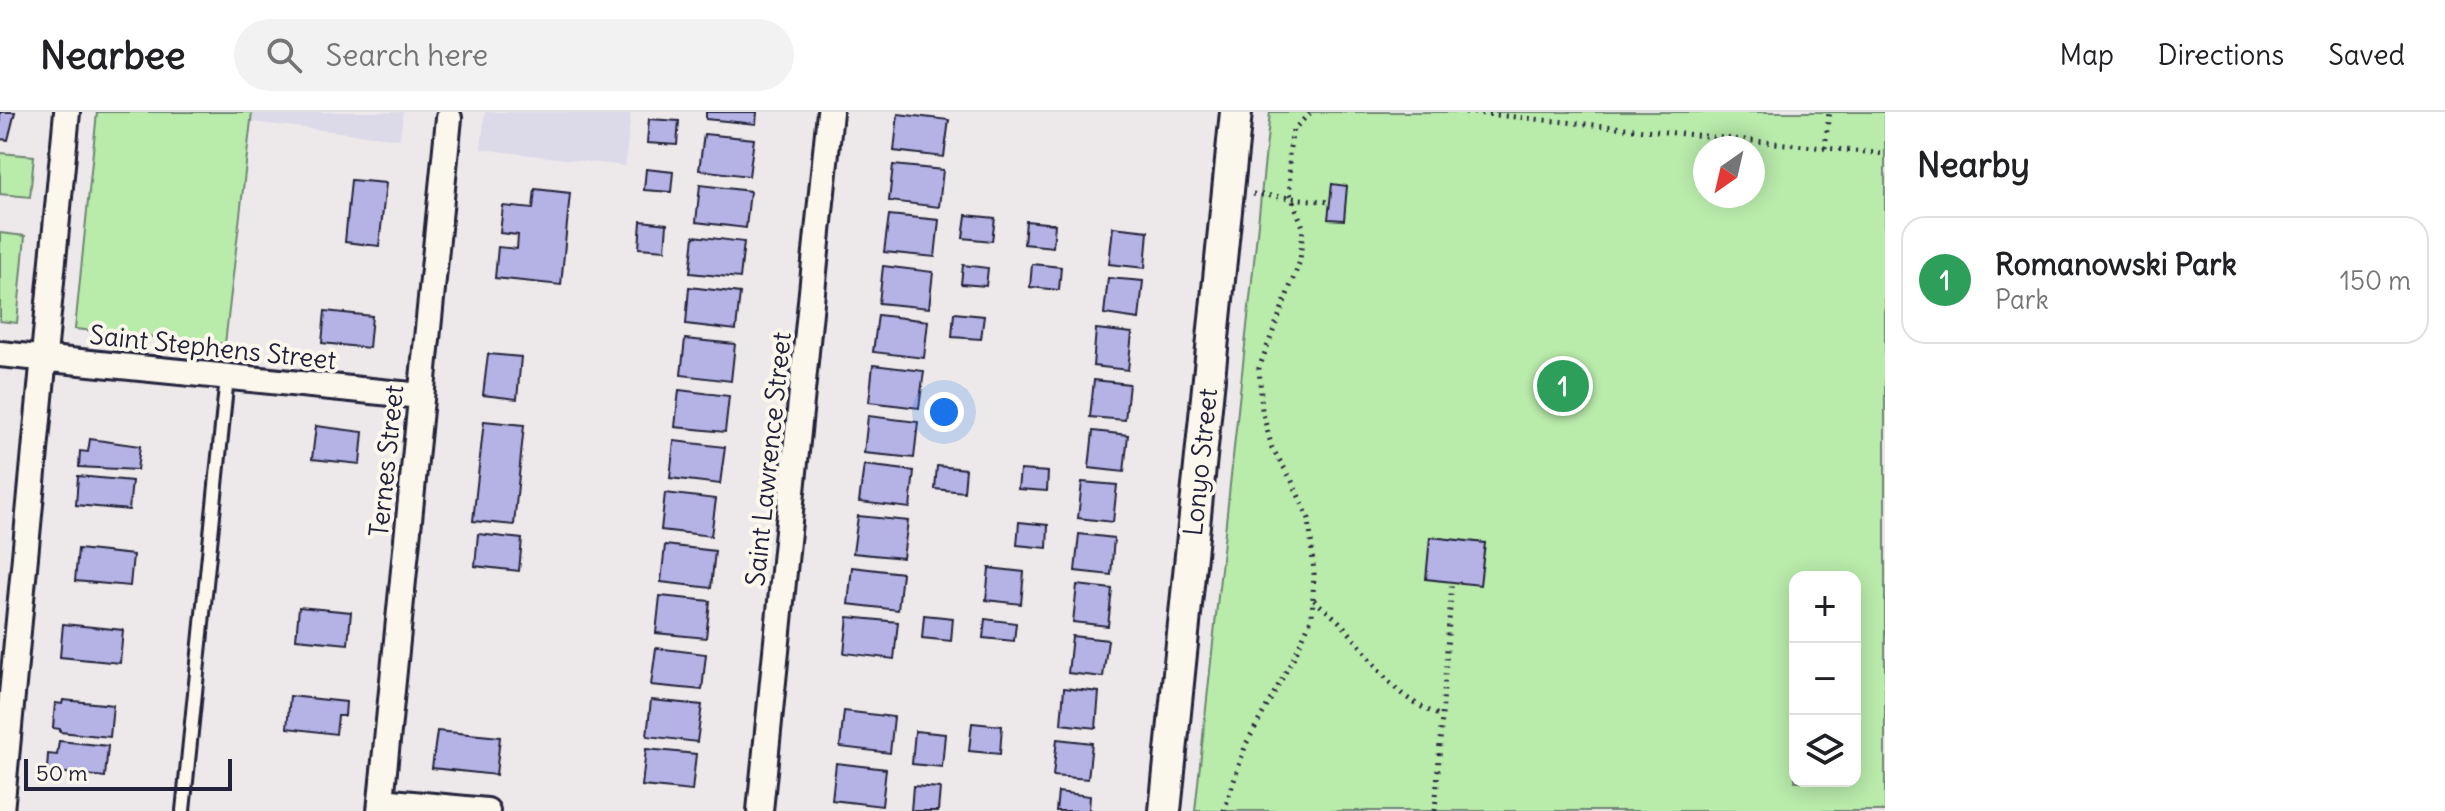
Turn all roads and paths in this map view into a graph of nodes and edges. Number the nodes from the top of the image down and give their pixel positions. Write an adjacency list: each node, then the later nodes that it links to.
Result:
1 (67, 112): 14 (street)
2 (830, 112): 24 (street, Saint Lawrence Street)
3 (1236, 112): 10 (street, Lonyo Street)
4 (1311, 112): 11 (path)
5 (1465, 112): 8 (path)
6 (1829, 112): 8 (path)
7 (449, 118): 16 (street, Ternes Street)
8 (1825, 148): 9 (path)
9 (1885, 154)
10 (1228, 191): 11 (path); 25 (street, Lonyo Street)
11 (1292, 198): 12 (path); 18 (path)
12 (1330, 202)
13 (0, 354): 14 (street, Saint Stephens Street)
14 (44, 359): 15 (street, Saint Stephens Street); 21 (street)
15 (227, 377): 16 (street, Saint Stephens Street); 22 (lane)
16 (421, 396): 20 (street, Ternes Street)
17 (1452, 581): 19 (path)
18 (1313, 599): 19 (path); 26 (path)
19 (1441, 716): 27 (path)
20 (381, 806): 23 (street)
21 (1, 811)
22 (183, 811)
23 (487, 811)
24 (760, 811)
25 (1165, 811)
26 (1224, 811)
27 (1435, 811)

